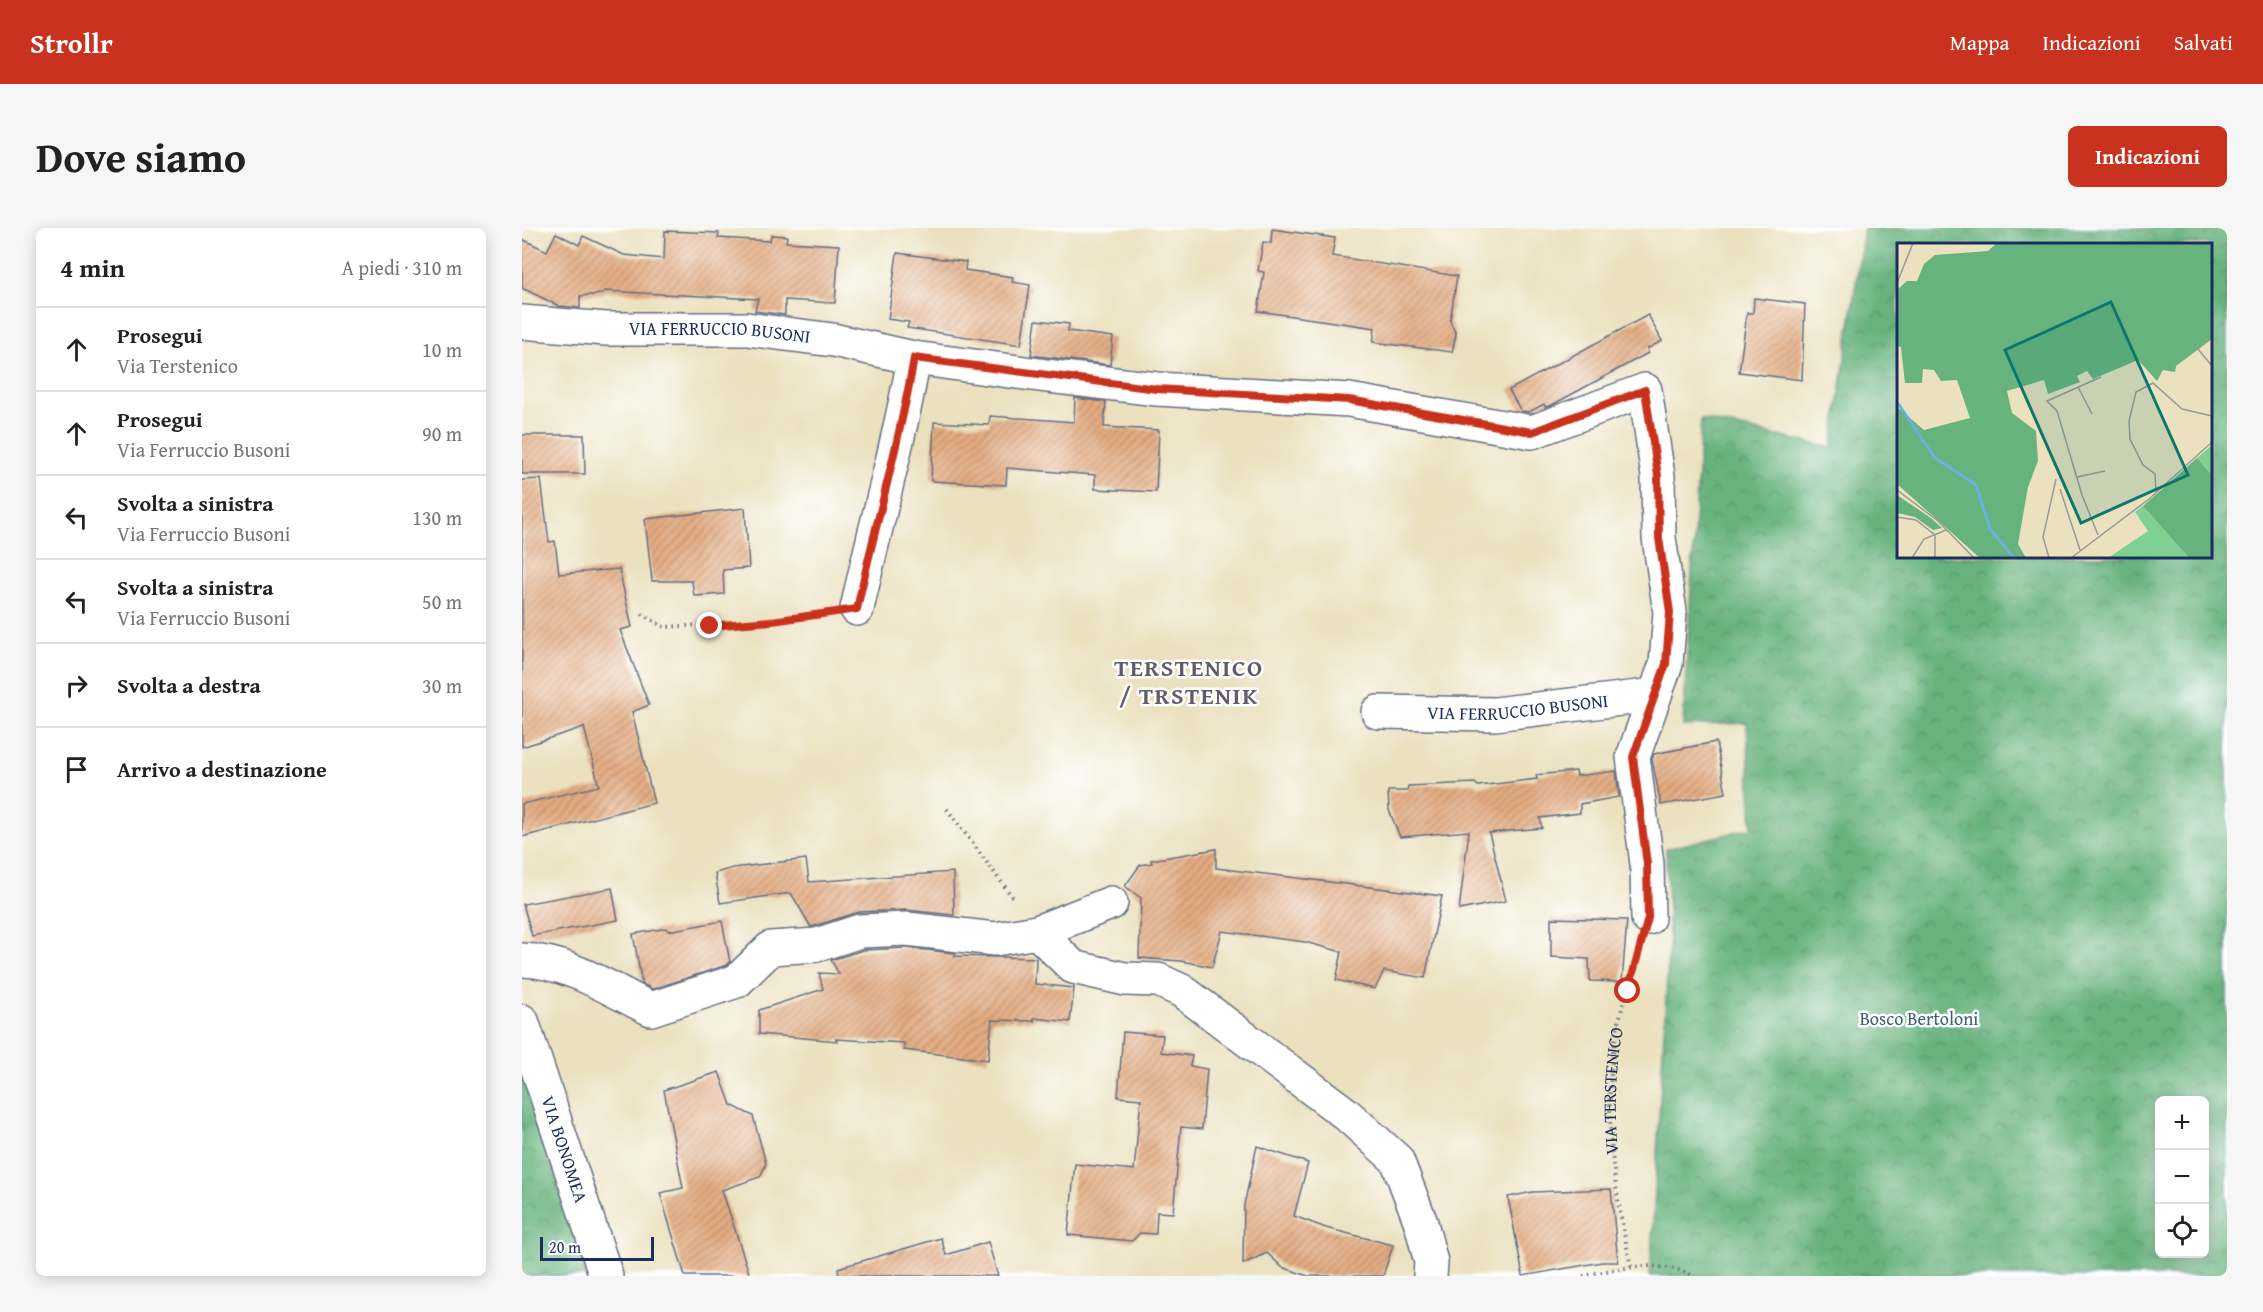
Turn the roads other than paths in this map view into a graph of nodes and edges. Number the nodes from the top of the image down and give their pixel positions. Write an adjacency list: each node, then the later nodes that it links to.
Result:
1 (522, 322): 2 (street, VIA FERRUCCIO BUSONI)
2 (914, 358): 3 (street); 4 (street, VIA FERRUCCIO BUSONI)
3 (857, 609)
4 (1655, 695): 5 (street, VIA FERRUCCIO BUSONI); 7 (street, VIA FERRUCCIO BUSONI)
5 (1378, 712)
6 (1111, 903): 8 (street)
7 (1648, 918)
8 (1037, 932): 9 (street); 12 (street)
9 (522, 960)
10 (522, 1021): 11 (street, VIA BONOMEA)
11 (606, 1276)
12 (1430, 1276)

